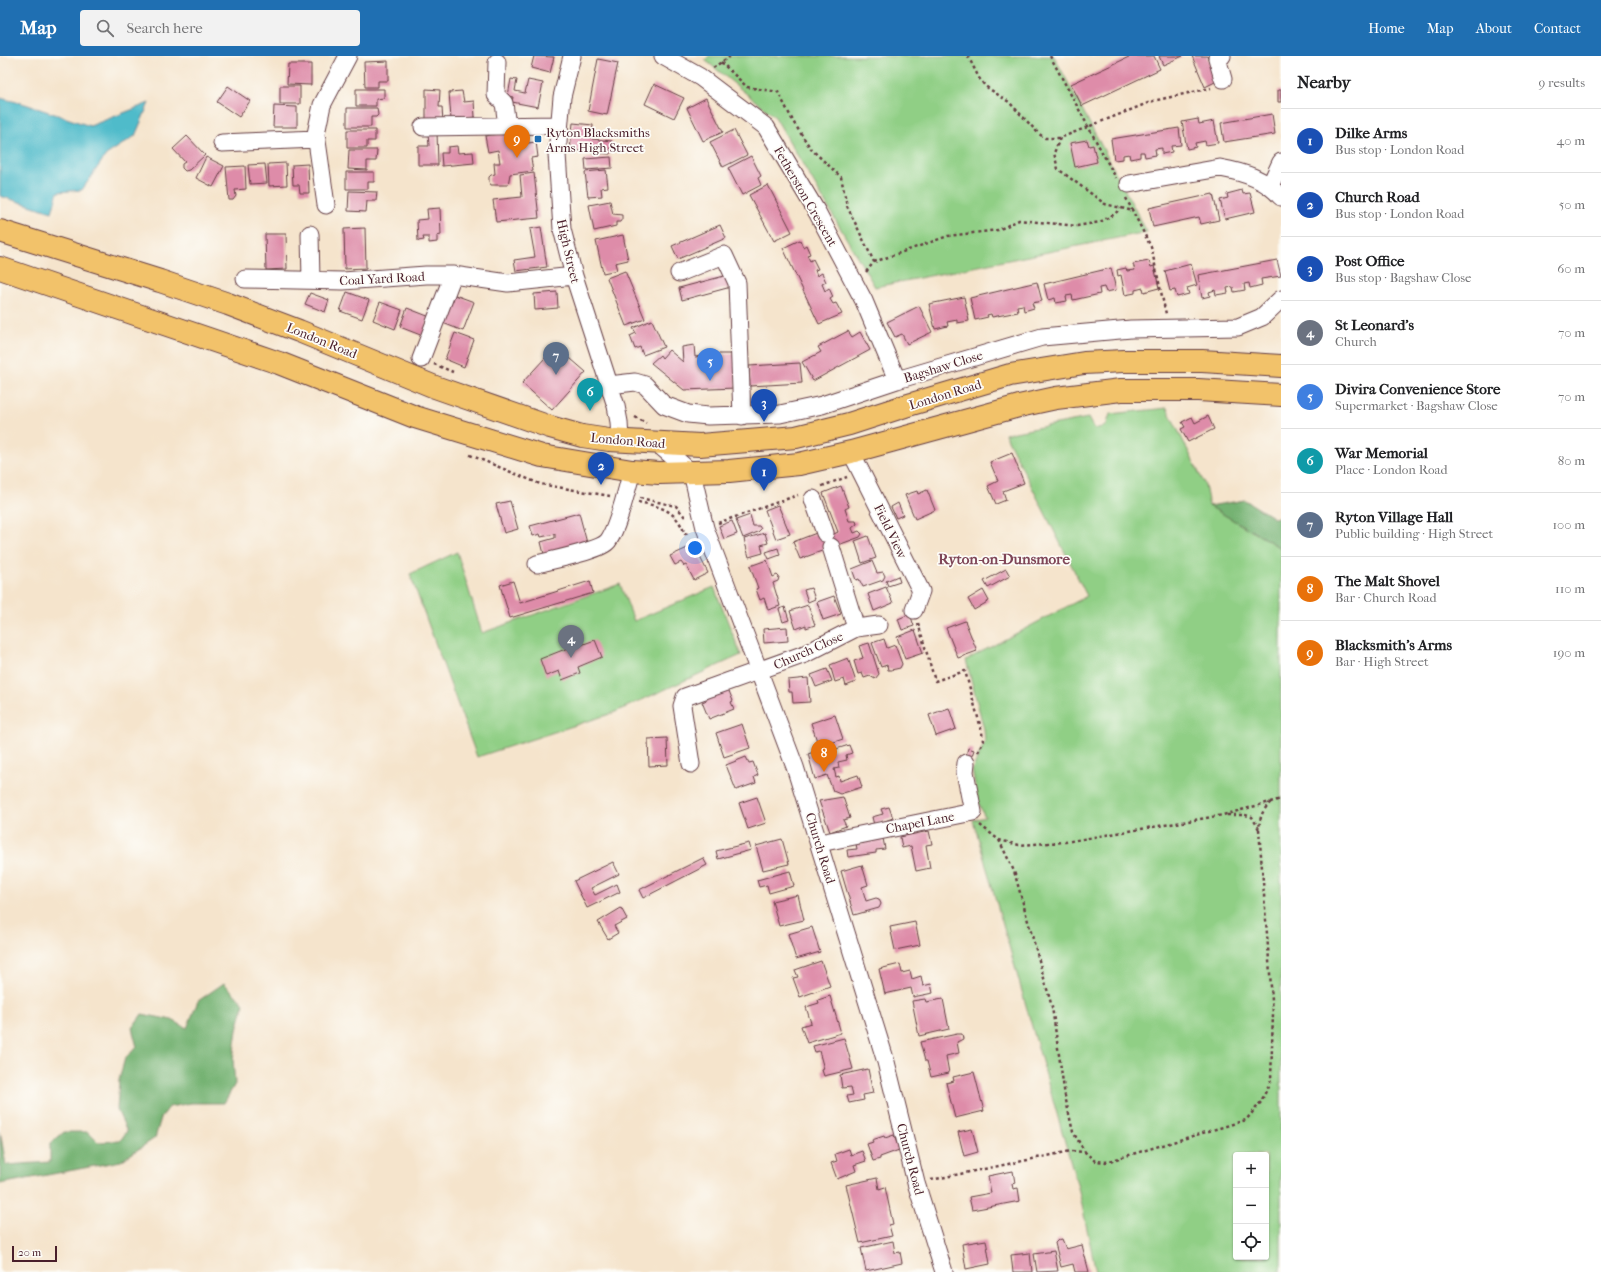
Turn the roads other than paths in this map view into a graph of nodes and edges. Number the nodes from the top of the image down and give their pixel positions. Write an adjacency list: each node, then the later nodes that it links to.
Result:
1 (348, 56): 10 (street)
2 (572, 56): 7 (street, High Street)
3 (663, 56): 27 (street, Fetherston Crescent)
4 (1222, 56): 6 (street)
5 (497, 62): 8 (street)
6 (1223, 79)
7 (559, 125): 8 (street); 21 (street, High Street)
8 (507, 126): 9 (street)
9 (423, 127)
10 (317, 139): 11 (street); 15 (street)
11 (222, 143)
12 (1281, 162): 14 (street)
13 (1124, 186): 14 (street)
14 (1275, 192)
15 (326, 205)
16 (0, 231): 32 (highway, London Road)
17 (310, 234): 23 (street)
18 (0, 268): 34 (highway)
19 (679, 273): 30 (street)
20 (453, 275): 21 (street, Coal Yard Road); 23 (street, Coal Yard Road); 25 (street)
21 (574, 276): 28 (street, High Street)
22 (246, 279): 23 (street, Coal Yard Road)
23 (311, 280)
24 (1281, 299): 27 (street, Bagshaw Close)
25 (420, 359)
26 (1281, 366): 31 (highway, London Road)
27 (897, 380): 30 (street, Bagshaw Close)
28 (609, 385): 30 (street, Bagshaw Close); 32 (street, High Street)
29 (1281, 395): 33 (highway)
30 (742, 416)
31 (656, 434): 32 (highway, London Road); 35 (street)
32 (620, 441)
33 (851, 452): 35 (highway); 38 (street, Field View)
34 (632, 471): 35 (highway); 37 (street)
35 (692, 472): 41 (street, Church Road)
36 (811, 493): 40 (street, Church Close)
37 (538, 564)
38 (914, 610)
39 (879, 625): 40 (street, Church Close)
40 (856, 628): 41 (street, Church Close)
41 (758, 672): 43 (street, Church Close); 44 (street, Church Road)
42 (971, 759): 44 (street, Chapel Lane)
43 (691, 764)
44 (820, 843): 45 (street, Church Road)
45 (944, 1272)

